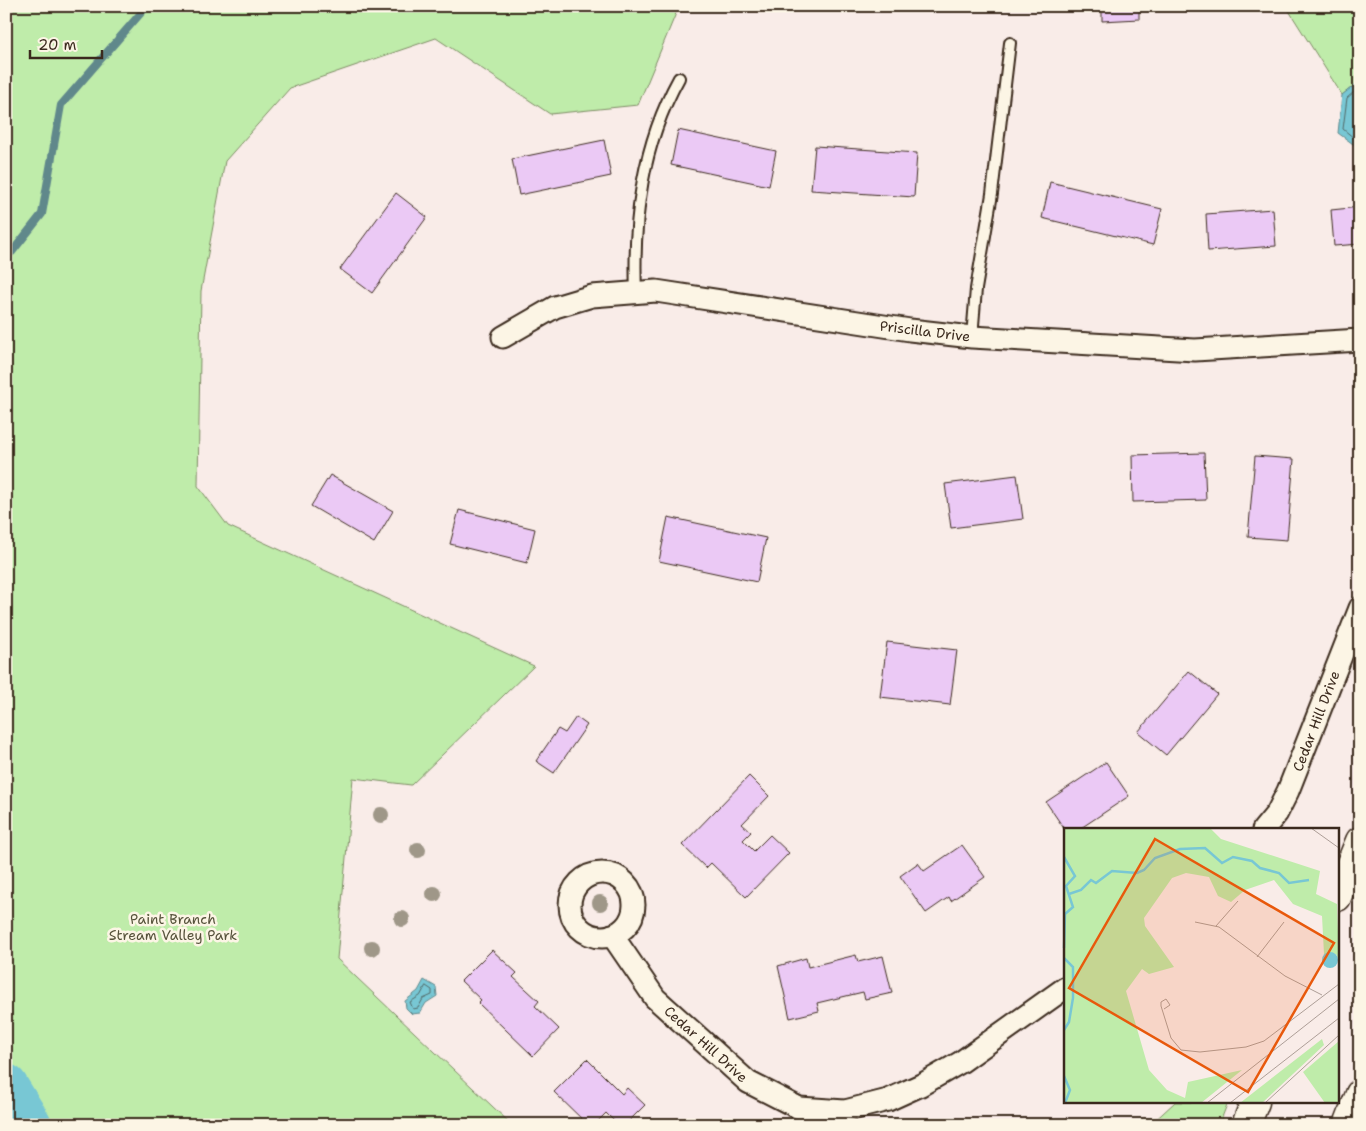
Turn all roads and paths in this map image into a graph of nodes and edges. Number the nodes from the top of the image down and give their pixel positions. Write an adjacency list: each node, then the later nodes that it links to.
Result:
1 (1010, 43): 5 (lane)
2 (679, 78): 3 (lane)
3 (636, 293): 4 (street, Priscilla Drive); 5 (street, Priscilla Drive)
4 (503, 337)
5 (972, 337): 6 (street, Priscilla Drive)
6 (1360, 340)
7 (1360, 608): 8 (street, Cedar Hill Drive)
8 (1265, 828)
9 (1360, 841): 10 (highway)
10 (1338, 895)
11 (612, 936): 12 (street, Cedar Hill Drive)
12 (1064, 989)
13 (1360, 1094): 16 (highway)
14 (1254, 1104): 15 (highway)
15 (1246, 1125)
16 (1348, 1125)

